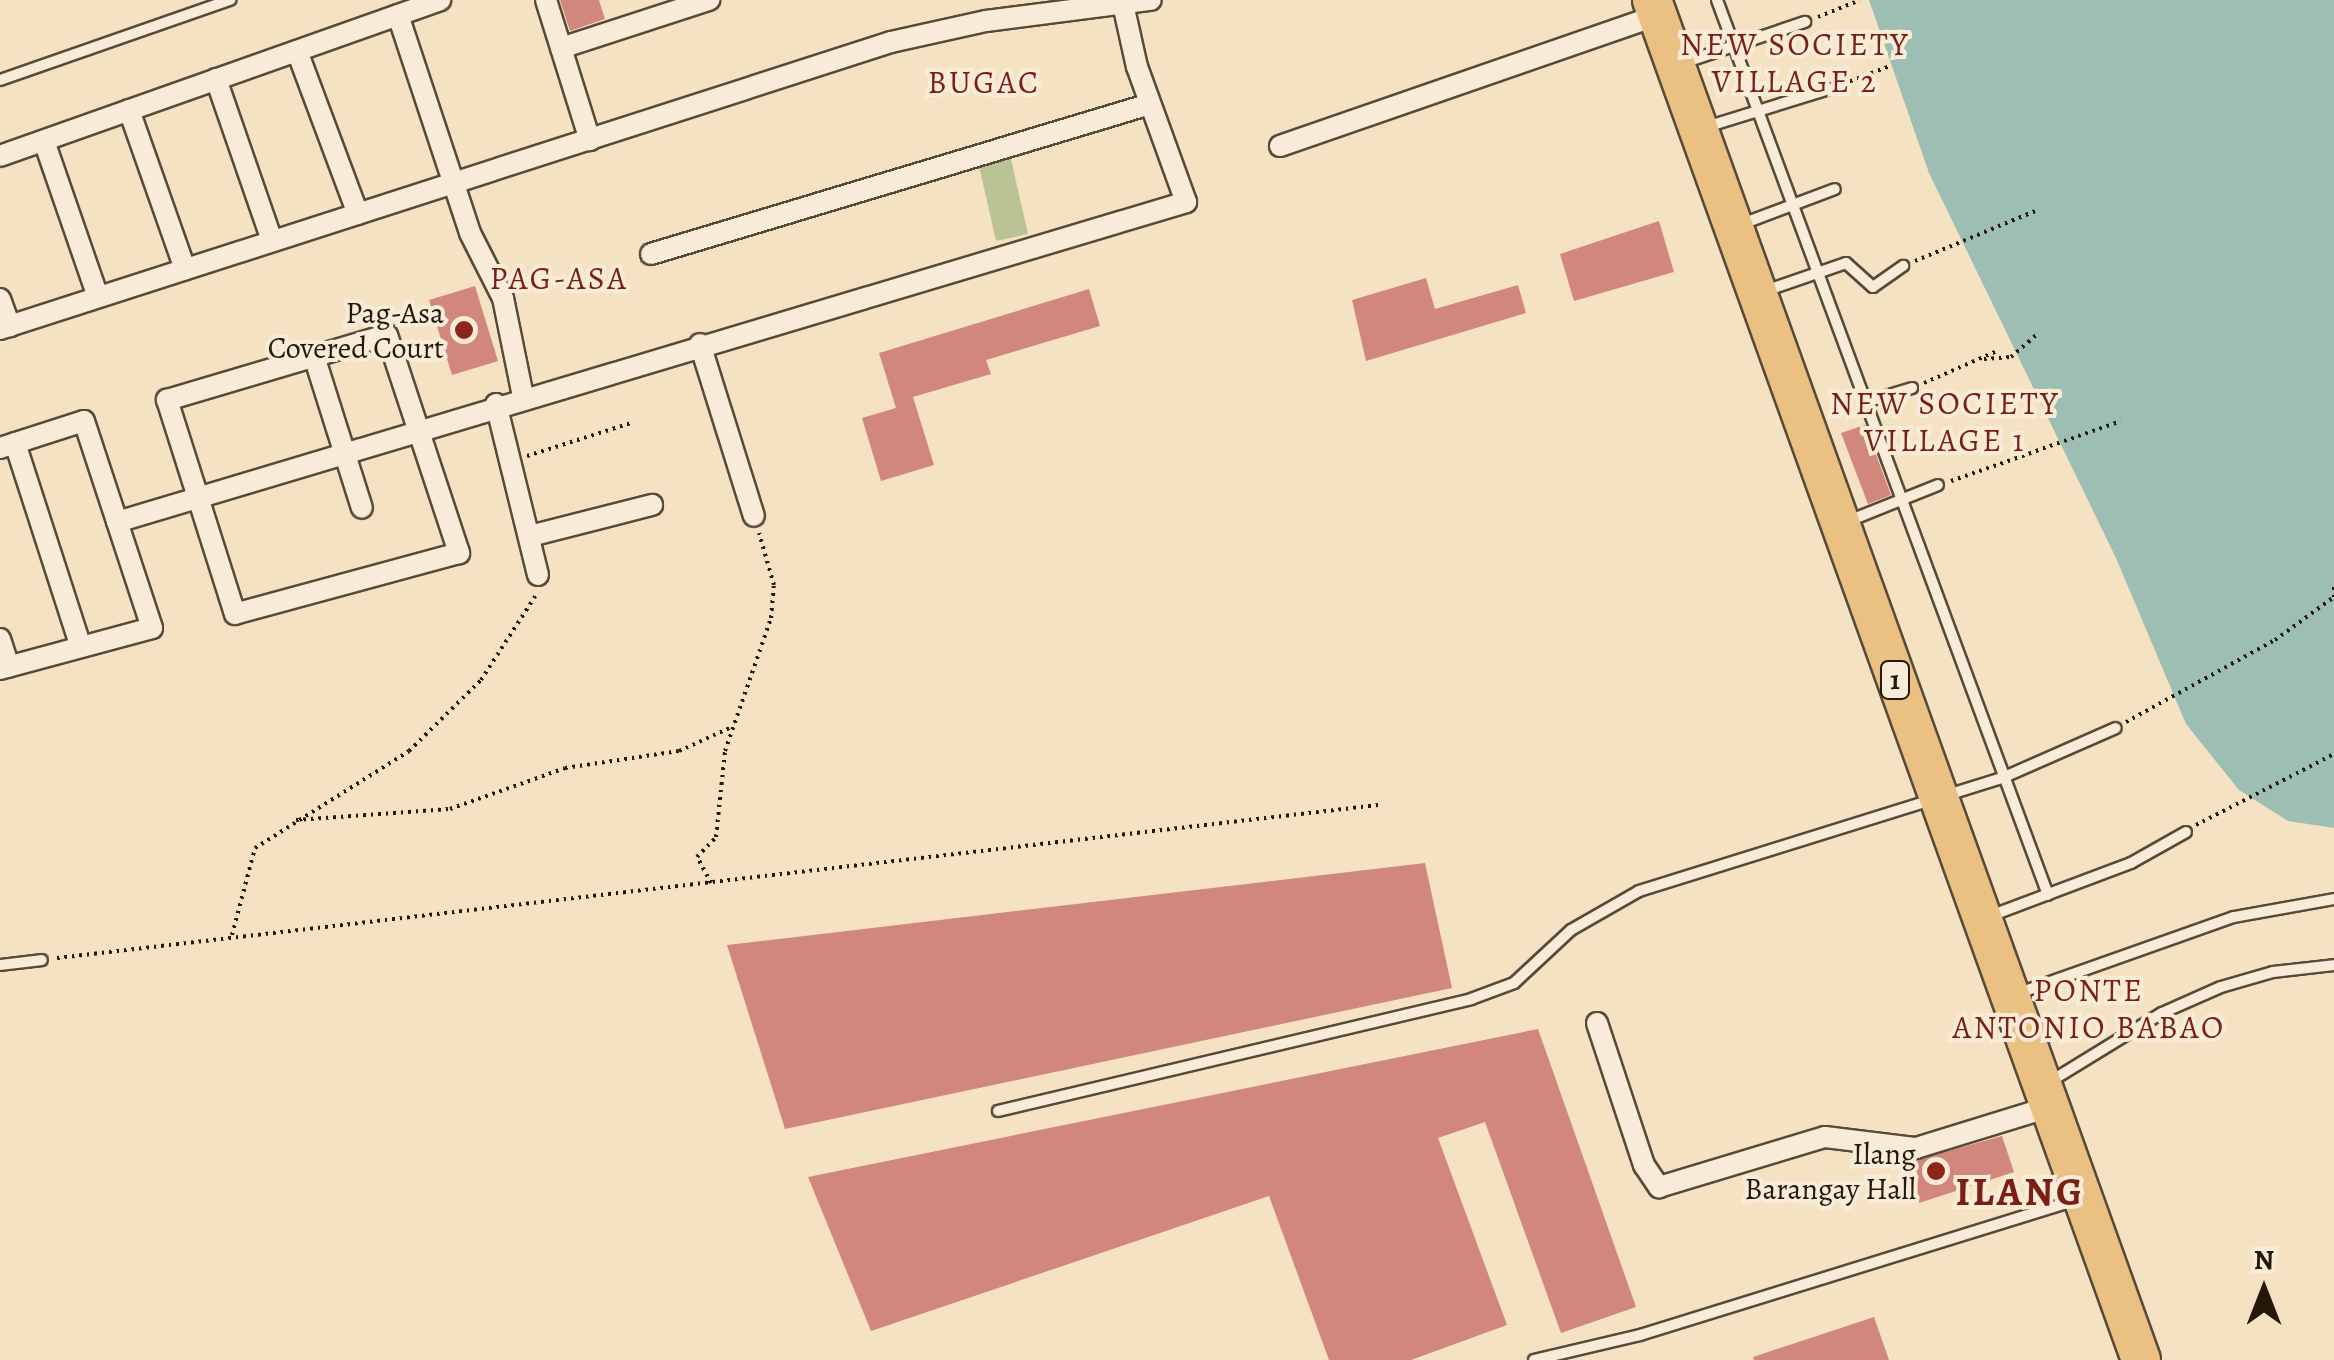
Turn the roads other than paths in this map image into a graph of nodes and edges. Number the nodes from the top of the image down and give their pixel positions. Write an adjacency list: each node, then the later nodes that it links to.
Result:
1 (230, 0): 16 (lane)
2 (440, 0): 9 (street)
3 (546, 0): 12 (street)
4 (709, 0): 12 (street)
5 (1150, 0): 7 (street)
6 (1717, 0): 11 (lane)
7 (1122, 4): 18 (street); 23 (street)
8 (1655, 8): 14 (highway, 1); 24 (street)
9 (398, 15): 13 (street); 26 (street)
10 (1806, 22): 11 (lane)
11 (1734, 45): 14 (lane); 19 (lane)
12 (561, 48): 23 (street)
13 (297, 50): 15 (street); 29 (street)
14 (1676, 66): 21 (highway, 1)
15 (216, 79): 20 (street); 31 (street)
16 (0, 80)
17 (1830, 90): 19 (lane)
18 (1150, 104): 32 (street); 40 (street)
19 (1755, 107): 21 (lane); 28 (lane)
20 (128, 110): 22 (street); 34 (street)
21 (1699, 130): 30 (highway, 1)
22 (44, 140): 25 (street); 37 (street)
23 (590, 140): 26 (street)
24 (1280, 146)
25 (0, 156)
26 (457, 182): 29 (street); 43 (street)
27 (1835, 189): 28 (lane)
28 (1794, 204): 30 (lane); 35 (lane)
29 (358, 214): 31 (street)
30 (1735, 227): 36 (highway, 1)
31 (272, 241): 34 (street)
32 (651, 254)
33 (1902, 266): 35 (lane)
34 (185, 269): 37 (street)
35 (1816, 271): 36 (lane); 44 (lane)
36 (1759, 293): 56 (highway, 1)
37 (98, 297): 39 (street)
38 (0, 299): 39 (street)
39 (5, 328)
40 (700, 344): 43 (street); 54 (street)
41 (314, 356): 46 (street); 48 (street); 50 (street)
42 (1912, 388): 44 (lane)
43 (523, 396): 45 (street)
44 (1869, 401): 51 (lane)
45 (496, 404): 46 (street); 57 (street)
46 (417, 428): 48 (street); 50 (street)
47 (7, 445): 55 (street); 60 (street)
48 (344, 450): 50 (street); 53 (street)
49 (1938, 485): 51 (lane)
50 (198, 496): 55 (street)
51 (1906, 498): 56 (lane); 63 (lane)
52 (652, 505): 57 (street)
53 (362, 508)
54 (754, 516)
55 (117, 522): 60 (street)
56 (1841, 524): 64 (highway, 1)
57 (530, 536): 58 (street)
58 (538, 575)
59 (0, 639): 61 (street)
60 (81, 647): 61 (street)
61 (4, 668)
62 (2116, 728): 63 (lane)
63 (2002, 778): 64 (lane); 66 (lane)
64 (1938, 798): 68 (highway, 1); 75 (lane)
65 (2186, 832): 66 (lane)
66 (2048, 895): 68 (lane)
67 (2334, 899): 72 (lane)
68 (1981, 919): 72 (highway, 1)
69 (42, 960): 71 (lane)
70 (2334, 965): 74 (lane)
71 (0, 966)
72 (2009, 996): 74 (highway, 1)
73 (1598, 1022): 74 (street)
74 (2046, 1097): 76 (highway, 1)
75 (998, 1111)
76 (2083, 1199): 77 (lane); 78 (highway, 1)
77 (1534, 1360)
78 (2141, 1360)

